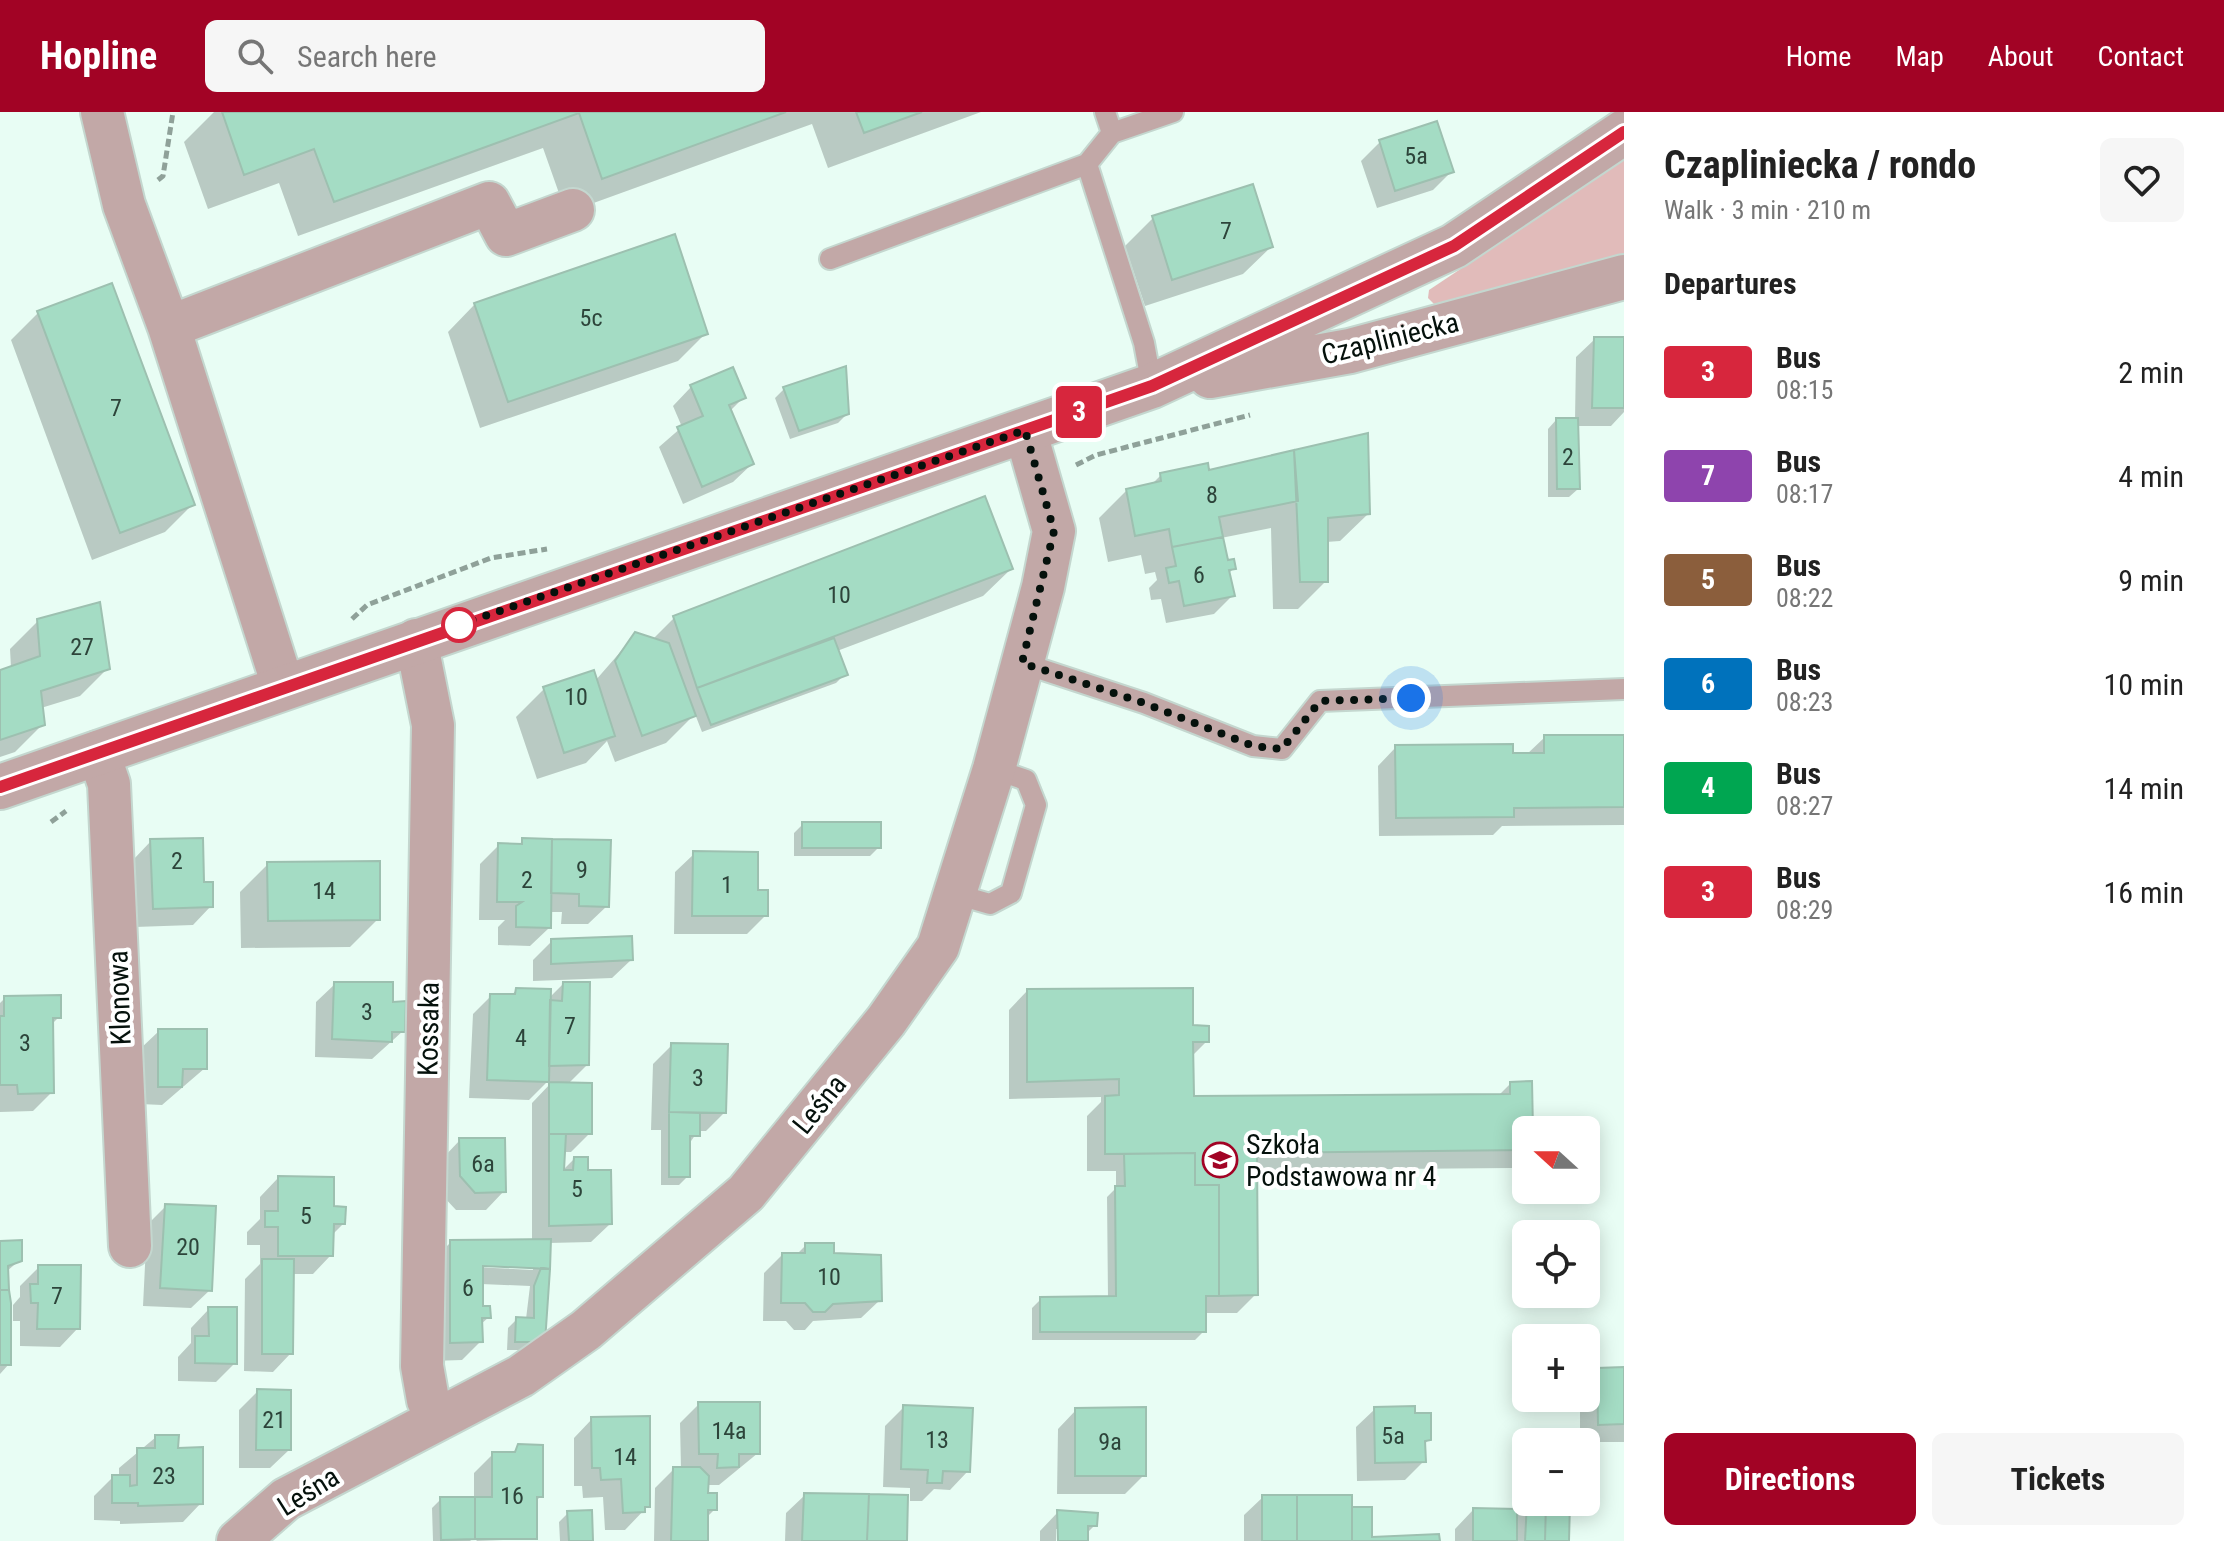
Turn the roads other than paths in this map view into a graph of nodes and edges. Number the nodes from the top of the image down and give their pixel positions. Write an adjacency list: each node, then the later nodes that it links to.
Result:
1 (102, 112): 10 (street)
2 (1105, 112): 5 (lane)
3 (1173, 112): 5 (lane)
4 (1624, 132): 11 (street, Czapliniecka)
5 (1112, 133): 6 (lane)
6 (1087, 164): 8 (lane); 11 (lane)
7 (573, 210): 10 (street)
8 (830, 259)
9 (1624, 277): 11 (street, Czapliniecka)
10 (169, 327): 15 (street)
11 (1152, 386): 12 (street, Czapliniecka)
12 (1025, 430): 13 (street, Czapliniecka); 14 (street, Leśna)
13 (416, 640): 15 (street, Czapliniecka); 20 (street, Kossaka)
14 (1022, 663): 16 (lane); 20 (street, Leśna)
15 (283, 686): 17 (street, Czapliniecka)
16 (1624, 689)
17 (98, 752): 18 (street, Czapliniecka); 19 (street, Klonowa)
18 (0, 787)
19 (130, 1246)
20 (437, 1417): 21 (street, Leśna)
21 (238, 1541)

